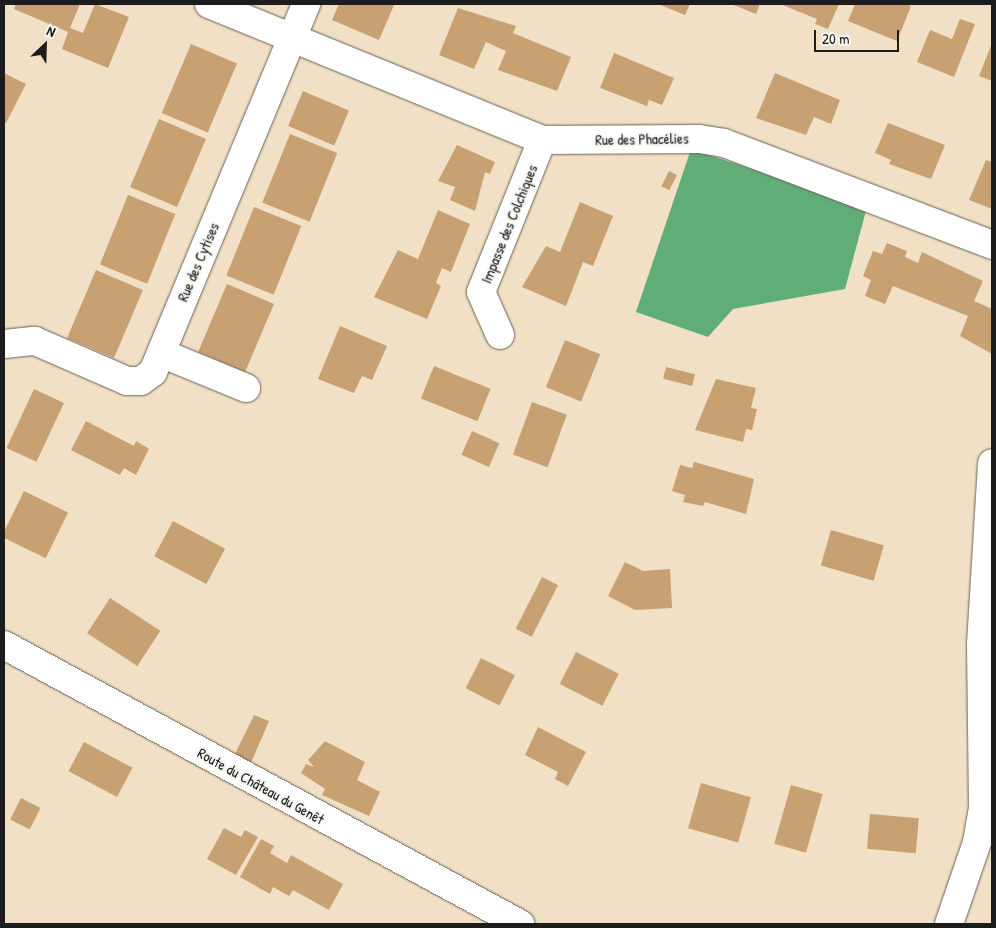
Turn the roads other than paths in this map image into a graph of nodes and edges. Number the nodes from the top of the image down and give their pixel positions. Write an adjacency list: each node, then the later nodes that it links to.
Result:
1 (209, 4): 3 (street, Rue des Phacélies)
2 (306, 4): 3 (street, Rue des Cytises)
3 (292, 38): 4 (street, Rue des Phacélies); 8 (street, Rue des Cytises)
4 (542, 140): 5 (street, Rue des Phacélies); 6 (street, Impasse des Colchiques)
5 (992, 245)
6 (500, 335)
7 (4, 344): 8 (street, Rue des Cytises)
8 (161, 353): 9 (street)
9 (246, 388)
10 (992, 463): 13 (street)
11 (4, 645): 12 (street, Route du Château du Genêt)
12 (520, 924)
13 (949, 924)

